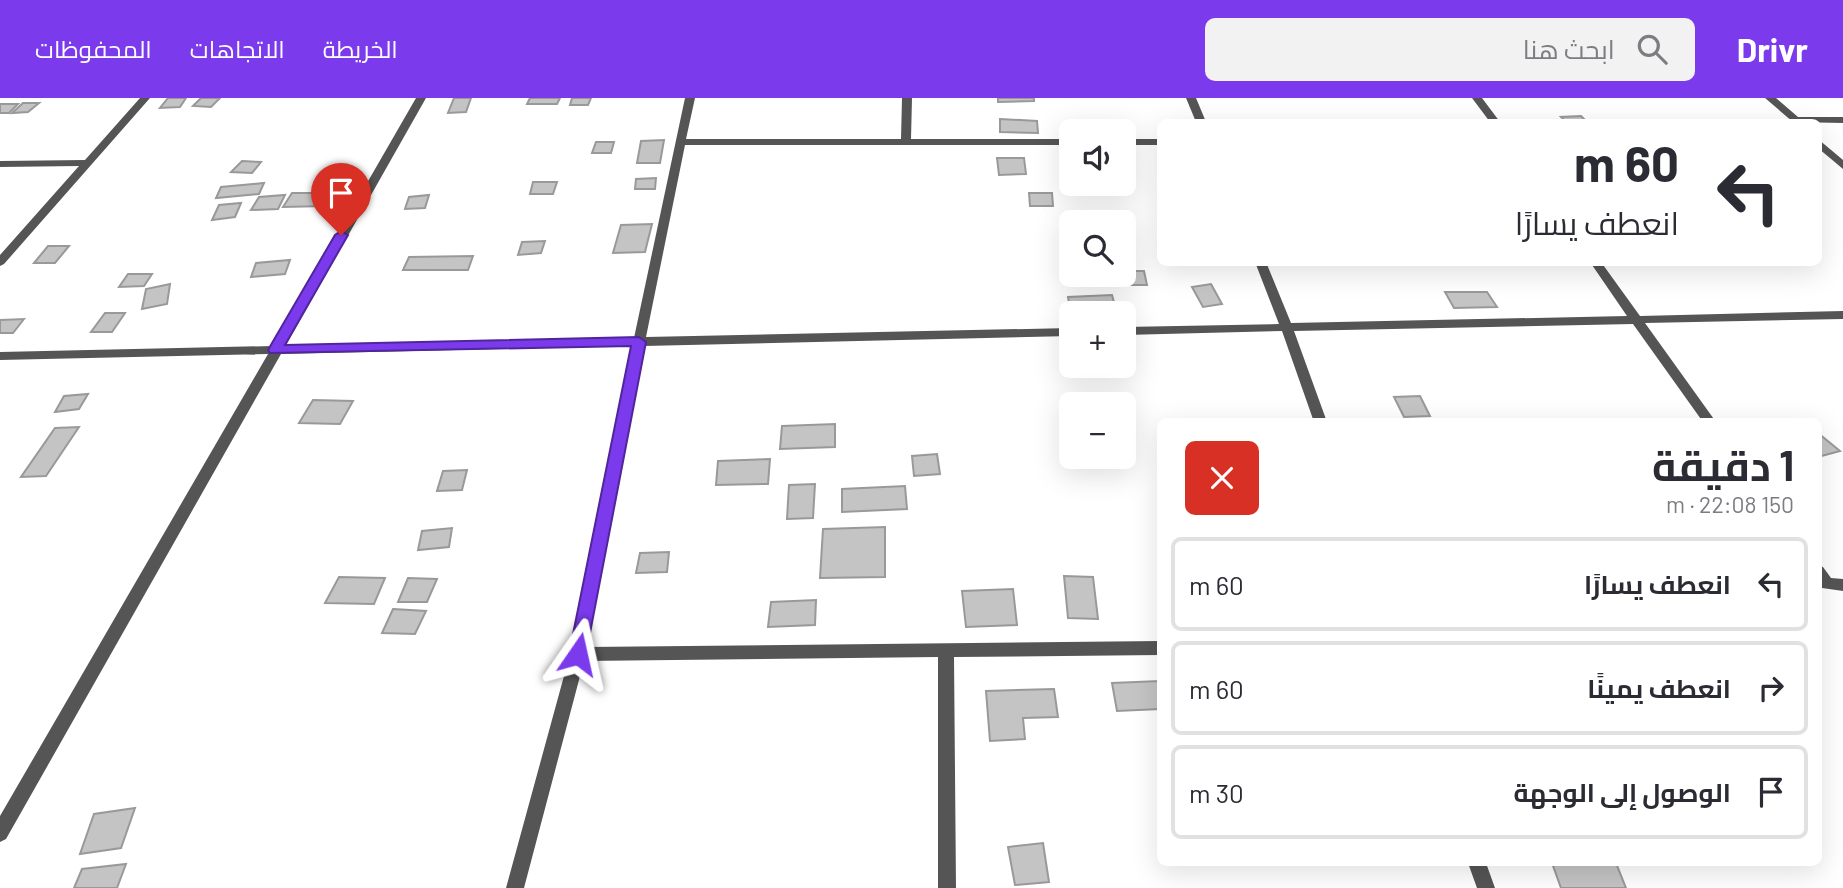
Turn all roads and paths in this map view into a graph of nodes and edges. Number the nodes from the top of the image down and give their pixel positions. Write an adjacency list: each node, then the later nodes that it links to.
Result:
1 (145, 98): 19 (street)
2 (421, 98): 31 (street)
3 (690, 98): 13 (street)
4 (907, 98): 14 (street)
5 (1191, 98): 8 (street)
6 (1477, 98): 9 (street)
7 (1770, 98): 10 (street)
8 (1200, 119)
9 (1493, 119)
10 (1794, 119)
11 (1822, 120): 12 (street)
12 (1843, 120)
13 (681, 142): 14 (street); 30 (street)
14 (906, 142): 15 (street)
15 (1059, 142)
16 (1136, 142): 17 (street)
17 (1157, 142)
18 (1822, 146): 21 (street)
19 (88, 163): 20 (street); 22 (street)
20 (0, 164)
21 (1843, 166)
22 (0, 262)
23 (1262, 266): 27 (street)
24 (1598, 266): 26 (street)
25 (1843, 316): 26 (street)
26 (1636, 320): 27 (street); 34 (street)
27 (1287, 328): 28 (street); 33 (street)
28 (1136, 331)
29 (1059, 332): 30 (street)
30 (639, 342): 31 (street); 39 (street)
31 (275, 350): 32 (street); 40 (street)
32 (0, 356)
33 (1320, 418)
34 (1707, 418)
35 (1822, 577): 36 (street)
36 (1843, 584)
37 (1157, 648): 38 (street)
38 (946, 650): 39 (street); 43 (street)
39 (578, 654): 42 (street)
40 (0, 833)
41 (1478, 866): 44 (street)
42 (515, 888)
43 (947, 888)
44 (1486, 888)

